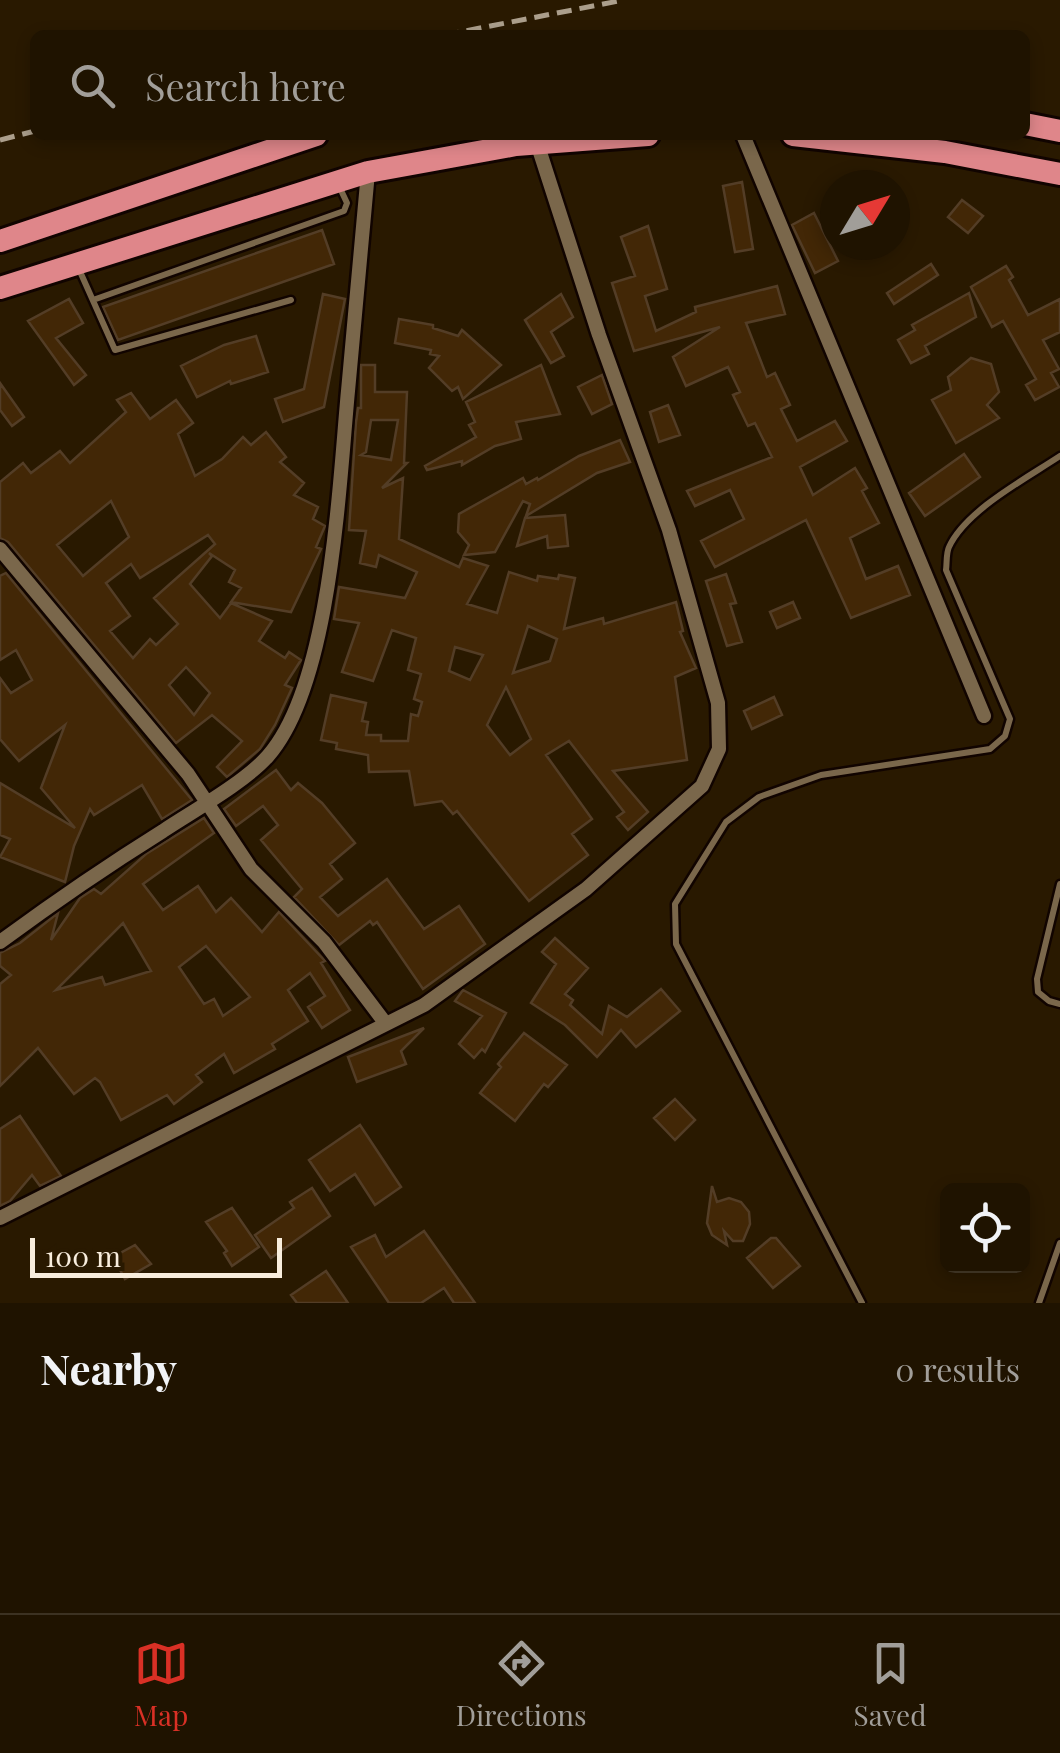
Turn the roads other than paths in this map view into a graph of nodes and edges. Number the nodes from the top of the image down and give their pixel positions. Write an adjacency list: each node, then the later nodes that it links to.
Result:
1 (1030, 125): 2 (highway)
2 (1060, 131)
3 (301, 140): 11 (highway)
4 (578, 140): 7 (highway)
5 (744, 140): 18 (street)
6 (837, 140): 9 (highway)
7 (536, 143): 8 (highway); 23 (street)
8 (368, 172): 10 (highway); 19 (street)
9 (1060, 174)
10 (337, 180): 12 (highway); 14 (lane)
11 (0, 241)
12 (76, 262): 13 (highway); 14 (lane)
13 (0, 288)
14 (93, 300): 15 (lane)
15 (291, 300)
16 (1060, 456): 26 (lane)
17 (0, 549): 19 (street)
18 (984, 716)
19 (206, 803): 21 (street); 23 (street)
20 (1060, 884): 22 (lane)
21 (0, 942)
22 (1060, 1004)
23 (386, 1024): 24 (street)
24 (0, 1218)
25 (1060, 1244): 27 (lane)
26 (862, 1303)
27 (1039, 1303)

